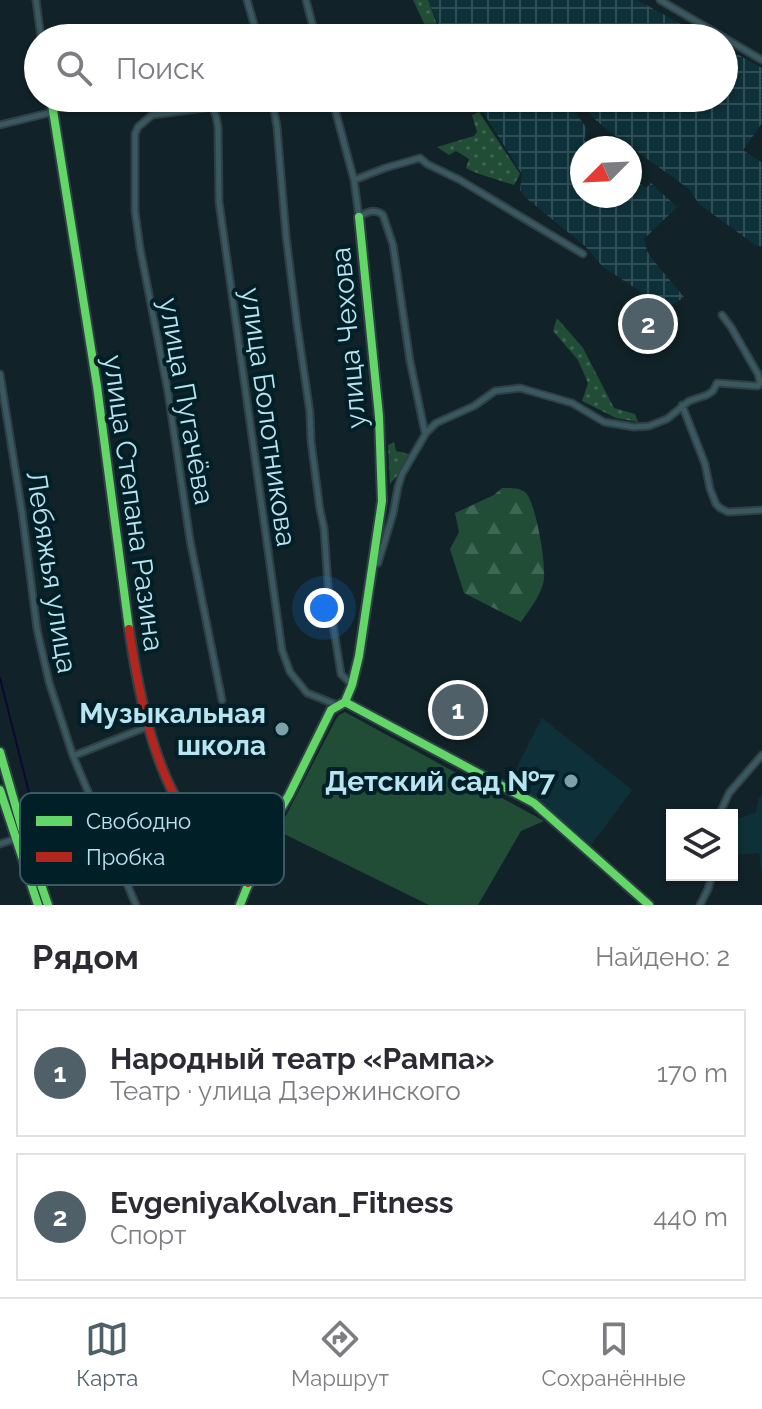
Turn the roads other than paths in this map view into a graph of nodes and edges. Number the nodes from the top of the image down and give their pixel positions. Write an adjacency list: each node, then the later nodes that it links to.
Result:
1 (36, 0): 5 (street)
2 (247, 0): 6 (street)
3 (306, 0): 7 (street)
4 (660, 0): 8 (street)
5 (39, 24)
6 (254, 24)
7 (312, 24)
8 (701, 24)
9 (738, 46): 10 (street)
10 (762, 60)
11 (53, 112): 16 (street); 29 (street, улица Степана Разина)
12 (174, 112): 27 (street, улица Пугачёва)
13 (214, 112): 28 (street, улица Болотникова)
14 (274, 112): 26 (street)
15 (336, 112): 17 (street)
16 (0, 125)
17 (354, 180): 18 (street); 19 (street)
18 (359, 217): 23 (street, улица Чехова); 25 (street, улица Чехова)
19 (583, 254)
20 (722, 315): 22 (street)
21 (0, 374): 32 (street, Лебяжья улица)
22 (682, 405): 23 (street); 24 (street)
23 (426, 433): 25 (street)
24 (762, 510)
25 (373, 566): 26 (street, улица Чехова)
26 (352, 685): 28 (street, улица Чехова)
27 (222, 700)
28 (341, 703): 36 (street, улица Чехова); 51 (street)
29 (149, 726): 32 (street); 35 (street, улица Степана Разина)
30 (0, 752): 38 (street)
31 (762, 755): 37 (street)
32 (73, 756): 34 (street, Лебяжья улица)
33 (0, 790): 39 (street)
34 (89, 793)
35 (174, 793)
36 (284, 803)
37 (722, 809)
38 (20, 822)
39 (15, 839): 40 (street); 41 (street)
40 (0, 844)
41 (20, 853)
42 (710, 881): 52 (street)
43 (31, 885): 47 (street)
44 (41, 885): 48 (street)
45 (128, 885): 49 (street, Лебяжья улица)
46 (247, 885): 50 (street, улица Чехова)
47 (38, 905)
48 (48, 905)
49 (136, 905)
50 (240, 905)
51 (649, 905)
52 (700, 905)

